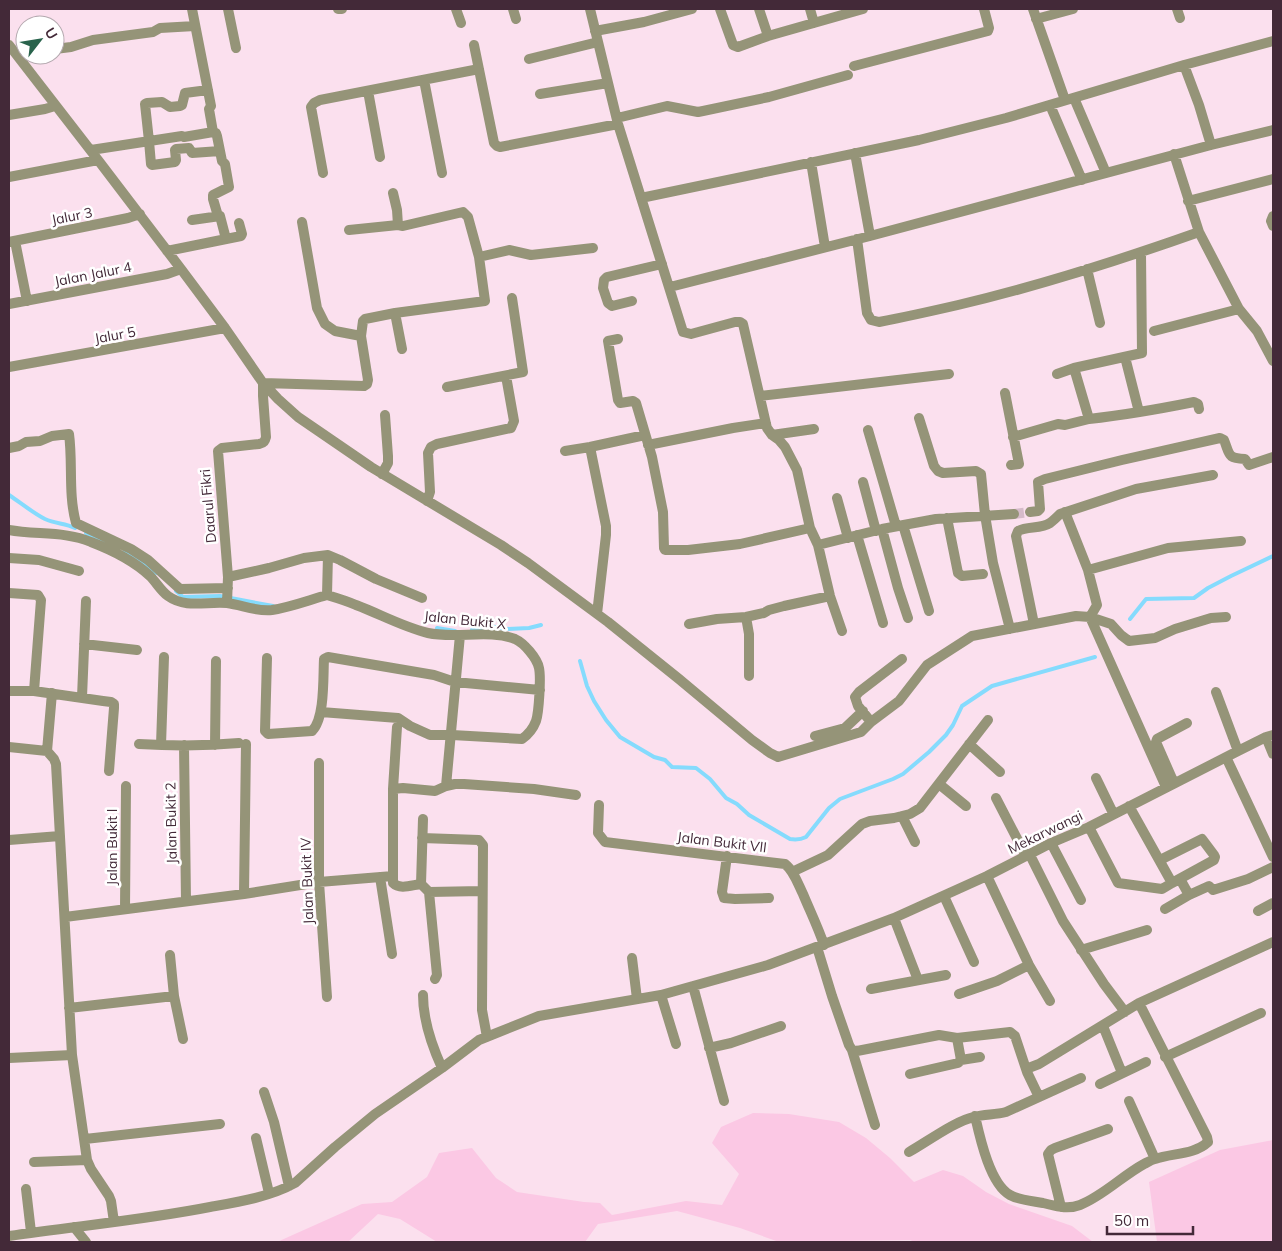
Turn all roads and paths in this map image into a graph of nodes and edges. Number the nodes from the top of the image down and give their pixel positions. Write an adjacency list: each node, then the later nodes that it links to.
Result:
1 (192, 9): 17 (street)
2 (228, 9): 23 (street)
3 (338, 9): 4 (street)
4 (342, 9)
5 (456, 9): 15 (street)
6 (590, 9): 18 (street)
7 (692, 9): 18 (street)
8 (720, 9): 19 (street)
9 (759, 9): 19 (street)
10 (810, 9): 16 (street)
11 (861, 9): 16 (street)
12 (984, 9): 37 (street)
13 (1073, 9): 14 (street)
14 (1034, 14): 33 (street)
15 (461, 23)
16 (814, 23): 19 (street)
17 (195, 26): 22 (street); 30 (street)
18 (597, 36): 24 (street); 29 (street)
19 (768, 36)
20 (1273, 41): 26 (street)
21 (474, 45): 27 (street)
22 (65, 48)
23 (236, 48)
24 (529, 59)
25 (29, 65): 35 (street)
26 (1184, 65): 33 (street); 41 (street)
27 (479, 69): 28 (street); 37 (street)
28 (424, 80): 31 (street); 51 (street)
29 (608, 83): 32 (street); 37 (street)
30 (208, 90): 39 (street); 40 (street)
31 (368, 91): 46 (street); 49 (street)
32 (540, 94)
33 (1069, 99): 34 (street); 50 (street)
34 (1050, 105): 44 (street); 54 (street)
35 (56, 106): 36 (street); 42 (street)
36 (9, 115)
37 (618, 121): 56 (street)
38 (1273, 130): 41 (street)
39 (213, 132): 40 (street); 43 (street)
40 (149, 141): 42 (street); 43 (street)
41 (1211, 145): 45 (street)
42 (91, 150): 47 (street)
43 (220, 151): 59 (street)
44 (855, 153): 48 (street); 68 (street)
45 (1174, 154): 50 (street); 57 (street)
46 (380, 157)
47 (98, 160): 52 (street); 58 (street)
48 (812, 162): 56 (street); 72 (street)
49 (323, 173)
50 (1106, 173): 54 (street)
51 (442, 174)
52 (9, 177)
53 (1273, 179): 57 (street)
54 (1082, 180): 68 (street)
55 (393, 193): 64 (street)
56 (642, 198): 77 (street)
57 (1188, 201): 67 (street)
58 (140, 214): 71 (street, Jalur 3); 74 (street)
59 (218, 216): 61 (street); 69 (street)
60 (1273, 216): 65 (street)
61 (192, 220)
62 (302, 222): 90 (street)
63 (239, 223): 69 (street)
64 (398, 225): 66 (street); 76 (street)
65 (1273, 226)
66 (349, 230)
67 (1199, 232): 75 (street); 85 (street)
68 (870, 236): 70 (street)
69 (226, 239): 74 (street)
70 (856, 239): 72 (street); 79 (street)
71 (12, 242): 82 (street)
72 (825, 247): 80 (street)
73 (592, 248): 76 (street)
74 (167, 251): 78 (street)
75 (1141, 253): 79 (street); 94 (street)
76 (479, 257): 86 (street)
77 (662, 264): 80 (street); 83 (street)
78 (181, 269): 82 (street, Jalan Jalur 4); 88 (street)
79 (1088, 269): 87 (street)
80 (670, 287): 104 (street)
81 (512, 298): 100 (street)
82 (27, 301): 84 (street, Jalan Jalur 4)
83 (632, 302)
84 (9, 304)
85 (1239, 309): 89 (street); 92 (street)
86 (395, 314): 90 (street); 93 (street)
87 (1100, 323)
88 (225, 328): 96 (street, Jalur 5); 101 (street)
89 (1154, 331)
90 (361, 336): 101 (street)
91 (618, 339): 113 (street)
92 (1269, 344): 95 (street)
93 (402, 348)
94 (1125, 357): 97 (street); 106 (street)
95 (1273, 361)
96 (9, 367)
97 (1074, 368): 99 (street); 109 (street)
98 (949, 374): 104 (street)
99 (1057, 374)
100 (506, 376): 102 (street); 126 (street)
101 (263, 383): 122 (street); 144 (street, Daarul Fikri)
102 (447, 387)
103 (1005, 393): 115 (street)
104 (760, 396): 110 (street)
105 (1199, 409): 106 (street)
106 (1139, 412): 109 (street)
107 (385, 415): 122 (street)
108 (919, 418): 130 (street)
109 (1090, 420): 115 (street)
110 (766, 423): 114 (street); 116 (street)
111 (814, 429): 114 (street)
112 (868, 430): 132 (street)
113 (645, 435): 116 (street); 117 (street)
114 (772, 435): 133 (street)
115 (1013, 437): 121 (street)
116 (648, 445): 133 (street)
117 (590, 447): 119 (street); 152 (street)
118 (9, 448): 147 (street)
119 (565, 451)
120 (1273, 457): 127 (street)
121 (1011, 465)
122 (382, 474): 126 (street)
123 (1213, 475): 128 (street)
124 (863, 482): 135 (street)
125 (838, 498): 136 (street)
126 (427, 501): 152 (street)
127 (1030, 512)
128 (1065, 512): 141 (street); 159 (street)
129 (1014, 514): 130 (street)
130 (985, 515): 131 (street); 160 (street)
131 (947, 518): 132 (street); 143 (street)
132 (900, 526): 135 (street); 151 (street)
133 (810, 528): 138 (street)
134 (9, 530): 147 (street)
135 (879, 530): 136 (street); 156 (street)
136 (853, 537): 138 (street); 157 (street)
137 (1241, 540): 141 (street)
138 (818, 545): 148 (street)
139 (328, 555): 144 (street); 145 (street); 149 (street)
140 (9, 558): 142 (street)
141 (1088, 570): 154 (street)
142 (79, 571)
143 (983, 574)
144 (228, 577): 147 (street)
145 (327, 589): 147 (street); 162 (street, Jalan Bukit X)
146 (9, 593): 173 (street)
147 (227, 596)
148 (830, 596): 153 (street); 161 (street)
149 (422, 598)
150 (86, 601): 163 (street)
151 (929, 612)
152 (597, 614): 180 (street)
153 (746, 617): 158 (street); 169 (street)
154 (1090, 617): 155 (street); 159 (street); 201 (street)
155 (1226, 617)
156 (908, 618)
157 (882, 623)
158 (688, 624)
159 (1034, 624): 160 (street)
160 (1010, 629): 180 (street)
161 (842, 631)
162 (460, 635): 170 (street); 172 (street, Jalan Bukit X)
163 (84, 644): 164 (street); 176 (street)
164 (137, 650)
165 (164, 657): 188 (street)
166 (267, 658): 178 (street)
167 (902, 659): 177 (street)
168 (216, 661): 190 (street)
169 (749, 676)
170 (455, 682): 172 (street); 178 (street); 183 (street)
171 (9, 690): 173 (street)
172 (540, 690): 183 (street)
173 (34, 691): 175 (street)
174 (1216, 692): 193 (street)
175 (52, 693): 176 (street); 192 (street)
176 (82, 697): 197 (street)
177 (863, 711): 180 (street); 184 (street)
178 (321, 712): 183 (street)
179 (988, 720): 187 (street)
180 (871, 722)
181 (1188, 723): 201 (street)
182 (397, 727): 204 (street)
183 (452, 735): 203 (street)
184 (815, 736)
185 (1269, 736): 193 (street, Mekarwangi); 194 (street)
186 (139, 744): 188 (street)
187 (969, 744): 198 (street); 200 (street)
188 (161, 745): 189 (street)
189 (184, 745): 190 (street); 237 (street, Jalan Bukit 2)
190 (215, 745): 232 (street)
191 (9, 747): 192 (street)
192 (47, 751): 214 (street)
193 (1238, 751): 195 (street, Mekarwangi)
194 (1273, 754)
195 (1226, 757): 201 (street, Mekarwangi); 221 (street)
196 (319, 763): 229 (street, Jalan Bukit IV)
197 (109, 771)
198 (1000, 772)
199 (1096, 778): 210 (street)
200 (939, 784): 208 (street); 211 (street)
201 (1170, 785): 209 (street, Mekarwangi)
202 (126, 786): 239 (street, Jalan Bukit I)
203 (446, 786): 204 (street); 205 (street)
204 (393, 791): 225 (street)
205 (576, 795)
206 (996, 798): 219 (street)
207 (599, 805): 220 (street, Jalan Bukit VII)
208 (966, 806)
209 (1128, 806): 210 (street, Mekarwangi); 222 (street)
210 (1113, 814): 213 (street, Mekarwangi)
211 (902, 816): 217 (street); 224 (street)
212 (423, 819): 215 (street)
213 (1088, 827): 218 (street, Mekarwangi); 228 (street)
214 (60, 836): 216 (street); 242 (street)
215 (422, 838): 230 (street); 231 (street)
216 (9, 840)
217 (915, 842)
218 (1051, 843): 219 (street, Mekarwangi); 236 (street)
219 (1028, 855): 226 (street, Mekarwangi); 247 (street)
220 (727, 856): 224 (street, Jalan Bukit VII); 235 (street)
221 (1273, 858)
222 (1160, 860): 228 (street); 228 (street)
223 (1273, 867): 233 (street)
224 (792, 872): 246 (street)
225 (393, 876): 227 (street); 230 (street)
226 (987, 876): 234 (street, Mekarwangi); 252 (street)
227 (380, 877): 229 (street); 248 (street)
228 (1176, 881): 233 (street)
229 (319, 882): 232 (street); 262 (street, Jalan Bukit IV)
230 (425, 888): 231 (street); 254 (street)
231 (482, 891): 271 (street)
232 (244, 894): 237 (street)
233 (1189, 895): 240 (street)
234 (944, 896): 243 (street, Mekarwangi); 251 (street)
235 (769, 898)
236 (1081, 900)
237 (186, 901): 239 (street)
238 (1273, 903): 241 (street)
239 (125, 909): 242 (street)
240 (1165, 909)
241 (1258, 911)
242 (65, 917): 266 (street)
243 (894, 918): 246 (street, Mekarwangi); 255 (street)
244 (1147, 930): 247 (street)
245 (1273, 942): 265 (street)
246 (821, 946): 256 (street, Mekarwangi); 276 (street)
247 (1082, 950): 267 (street)
248 (392, 954)
249 (170, 955): 261 (street)
250 (632, 958): 263 (street)
251 (974, 962)
252 (1030, 965): 258 (street); 264 (street)
253 (946, 976): 255 (street)
254 (435, 979)
255 (918, 980): 257 (street)
256 (693, 986): 260 (street, Mekarwangi); 275 (street)
257 (871, 989)
258 (959, 994)
259 (422, 995): 283 (street)
260 (661, 995): 263 (street, Mekarwangi); 274 (street)
261 (174, 996): 266 (street); 273 (street)
262 (327, 997)
263 (637, 999): 271 (street, Mekarwangi)
264 (1050, 1001)
265 (1139, 1003): 267 (street); 279 (street)
266 (69, 1008): 277 (street)
267 (1125, 1012): 270 (street)
268 (1261, 1013): 279 (street)
269 (782, 1026): 275 (street)
270 (1103, 1026): 284 (street); 285 (street)
271 (487, 1037): 283 (street, Mekarwangi)
272 (956, 1038): 276 (street); 281 (street); 284 (street)
273 (183, 1039)
274 (676, 1044)
275 (709, 1048): 291 (street)
276 (852, 1050): 295 (street)
277 (72, 1055): 280 (street); 298 (street)
278 (980, 1057): 281 (street)
279 (1166, 1057): 300 (street)
280 (9, 1058)
281 (961, 1060): 286 (street)
282 (1146, 1062): 285 (street)
283 (442, 1068): 303 (street, Mekarwangi)
284 (1026, 1069): 290 (street)
285 (1122, 1073): 288 (street)
286 (910, 1074)
287 (1081, 1078): 290 (street)
288 (1100, 1084)
289 (264, 1092): 303 (street)
290 (1039, 1097): 293 (street)
291 (724, 1101)
292 (1129, 1101): 300 (street)
293 (975, 1116): 299 (street); 306 (street)
294 (220, 1124): 298 (street)
295 (875, 1125)
296 (1108, 1129): 306 (street)
297 (256, 1138): 305 (street)
298 (85, 1139): 301 (street)
299 (908, 1152)
300 (1154, 1159): 306 (street)
301 (87, 1160): 302 (street); 307 (street)
302 (34, 1162)
303 (289, 1186): 305 (street, Mekarwangi)
304 (26, 1189): 309 (street)
305 (269, 1193): 307 (street, Mekarwangi)
306 (1061, 1207)
307 (114, 1222): 308 (street, Mekarwangi)
308 (74, 1227): 309 (street, Mekarwangi); 311 (street)
309 (31, 1232): 310 (street, Mekarwangi)
310 (9, 1236)
311 (86, 1242)

